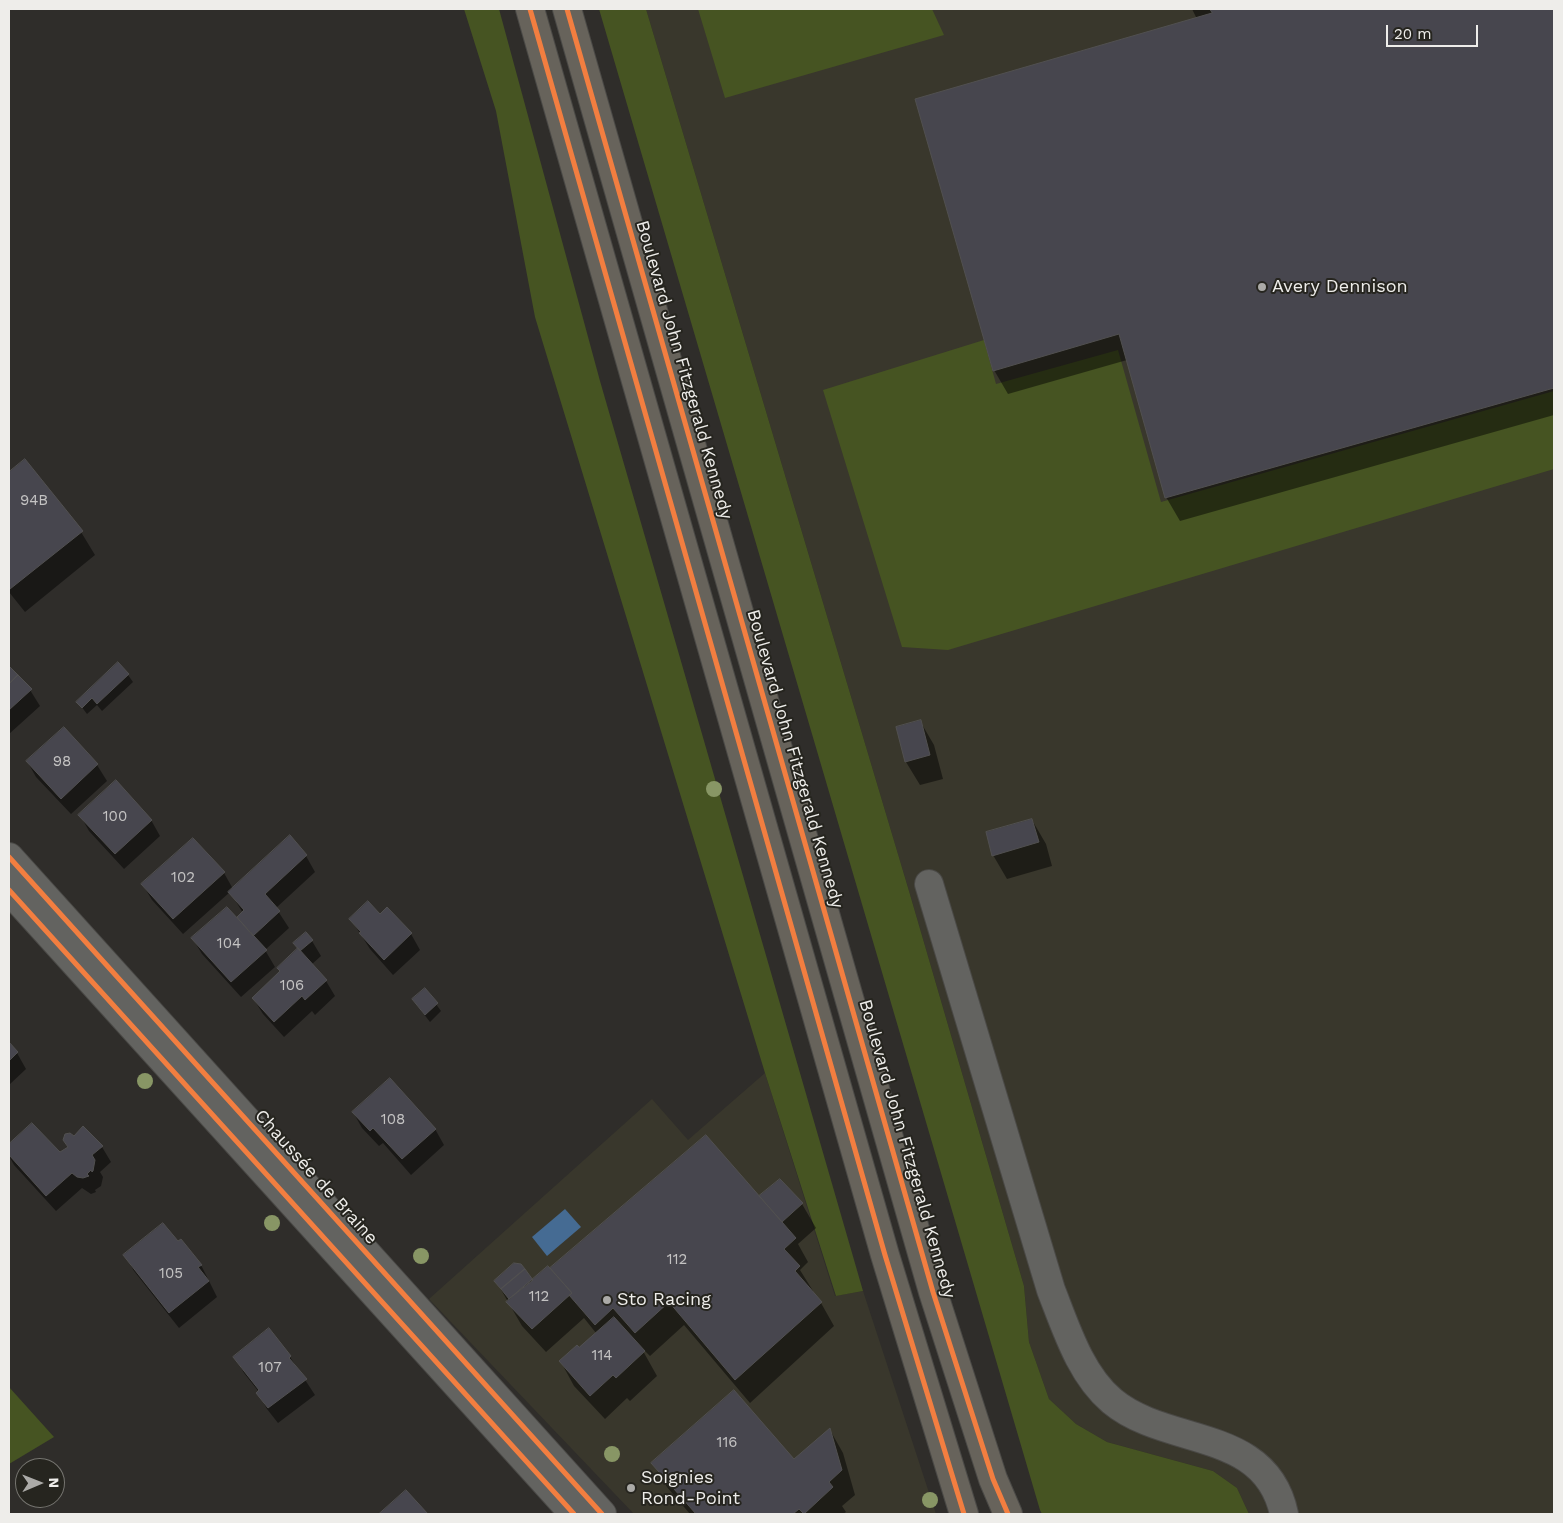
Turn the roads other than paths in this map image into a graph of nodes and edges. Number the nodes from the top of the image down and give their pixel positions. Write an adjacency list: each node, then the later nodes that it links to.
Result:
1 (530, 9): 8 (main road)
2 (567, 9): 9 (main road, Boulevard John Fitzgerald Kennedy)
3 (9, 857): 7 (street, Chaussée de Braine)
4 (929, 884): 10 (street)
5 (9, 890): 6 (street, Chaussée de Braine)
6 (574, 1514)
7 (602, 1514)
8 (964, 1514)
9 (1008, 1514)
10 (1284, 1514)

